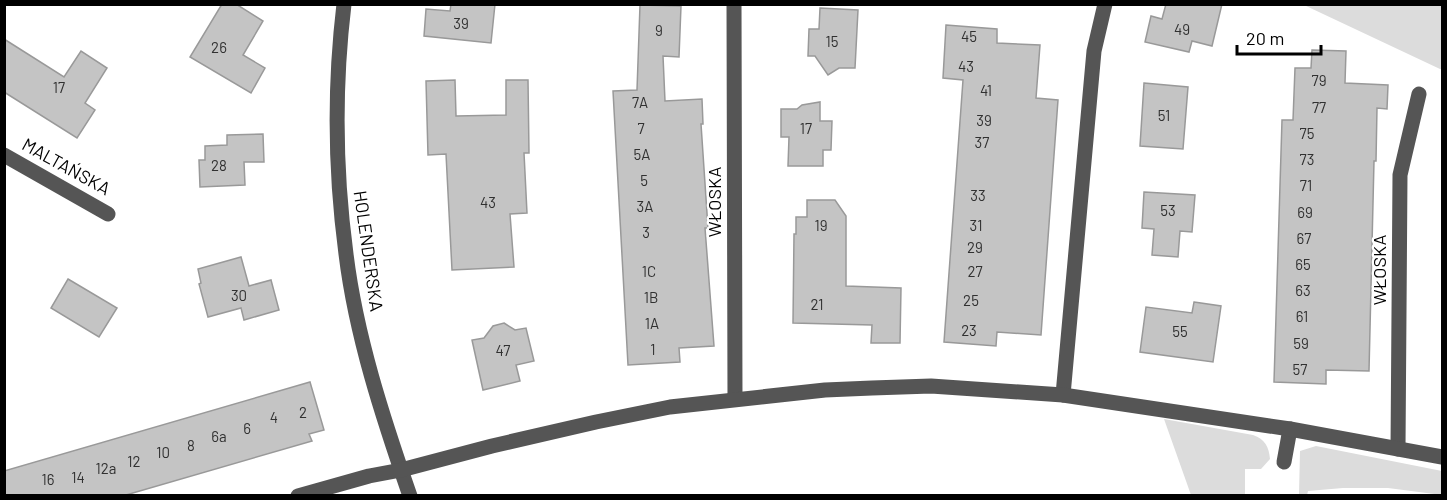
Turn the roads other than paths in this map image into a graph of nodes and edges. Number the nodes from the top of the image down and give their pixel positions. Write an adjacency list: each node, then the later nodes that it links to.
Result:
1 (344, 4): 13 (street, HOLENDERSKA)
2 (734, 4): 8 (street, WŁOSKA)
3 (1105, 4): 7 (street)
4 (1419, 94): 10 (street, WŁOSKA)
5 (4, 155): 6 (street, MALTAŃSKA)
6 (108, 214)
7 (1063, 395): 8 (street); 9 (street)
8 (735, 399): 13 (street)
9 (1290, 429): 10 (street); 12 (street)
10 (1398, 449): 11 (street)
11 (1443, 457)
12 (1284, 462)
13 (401, 470): 14 (street); 15 (street, HOLENDERSKA)
14 (298, 495)
15 (410, 495)

